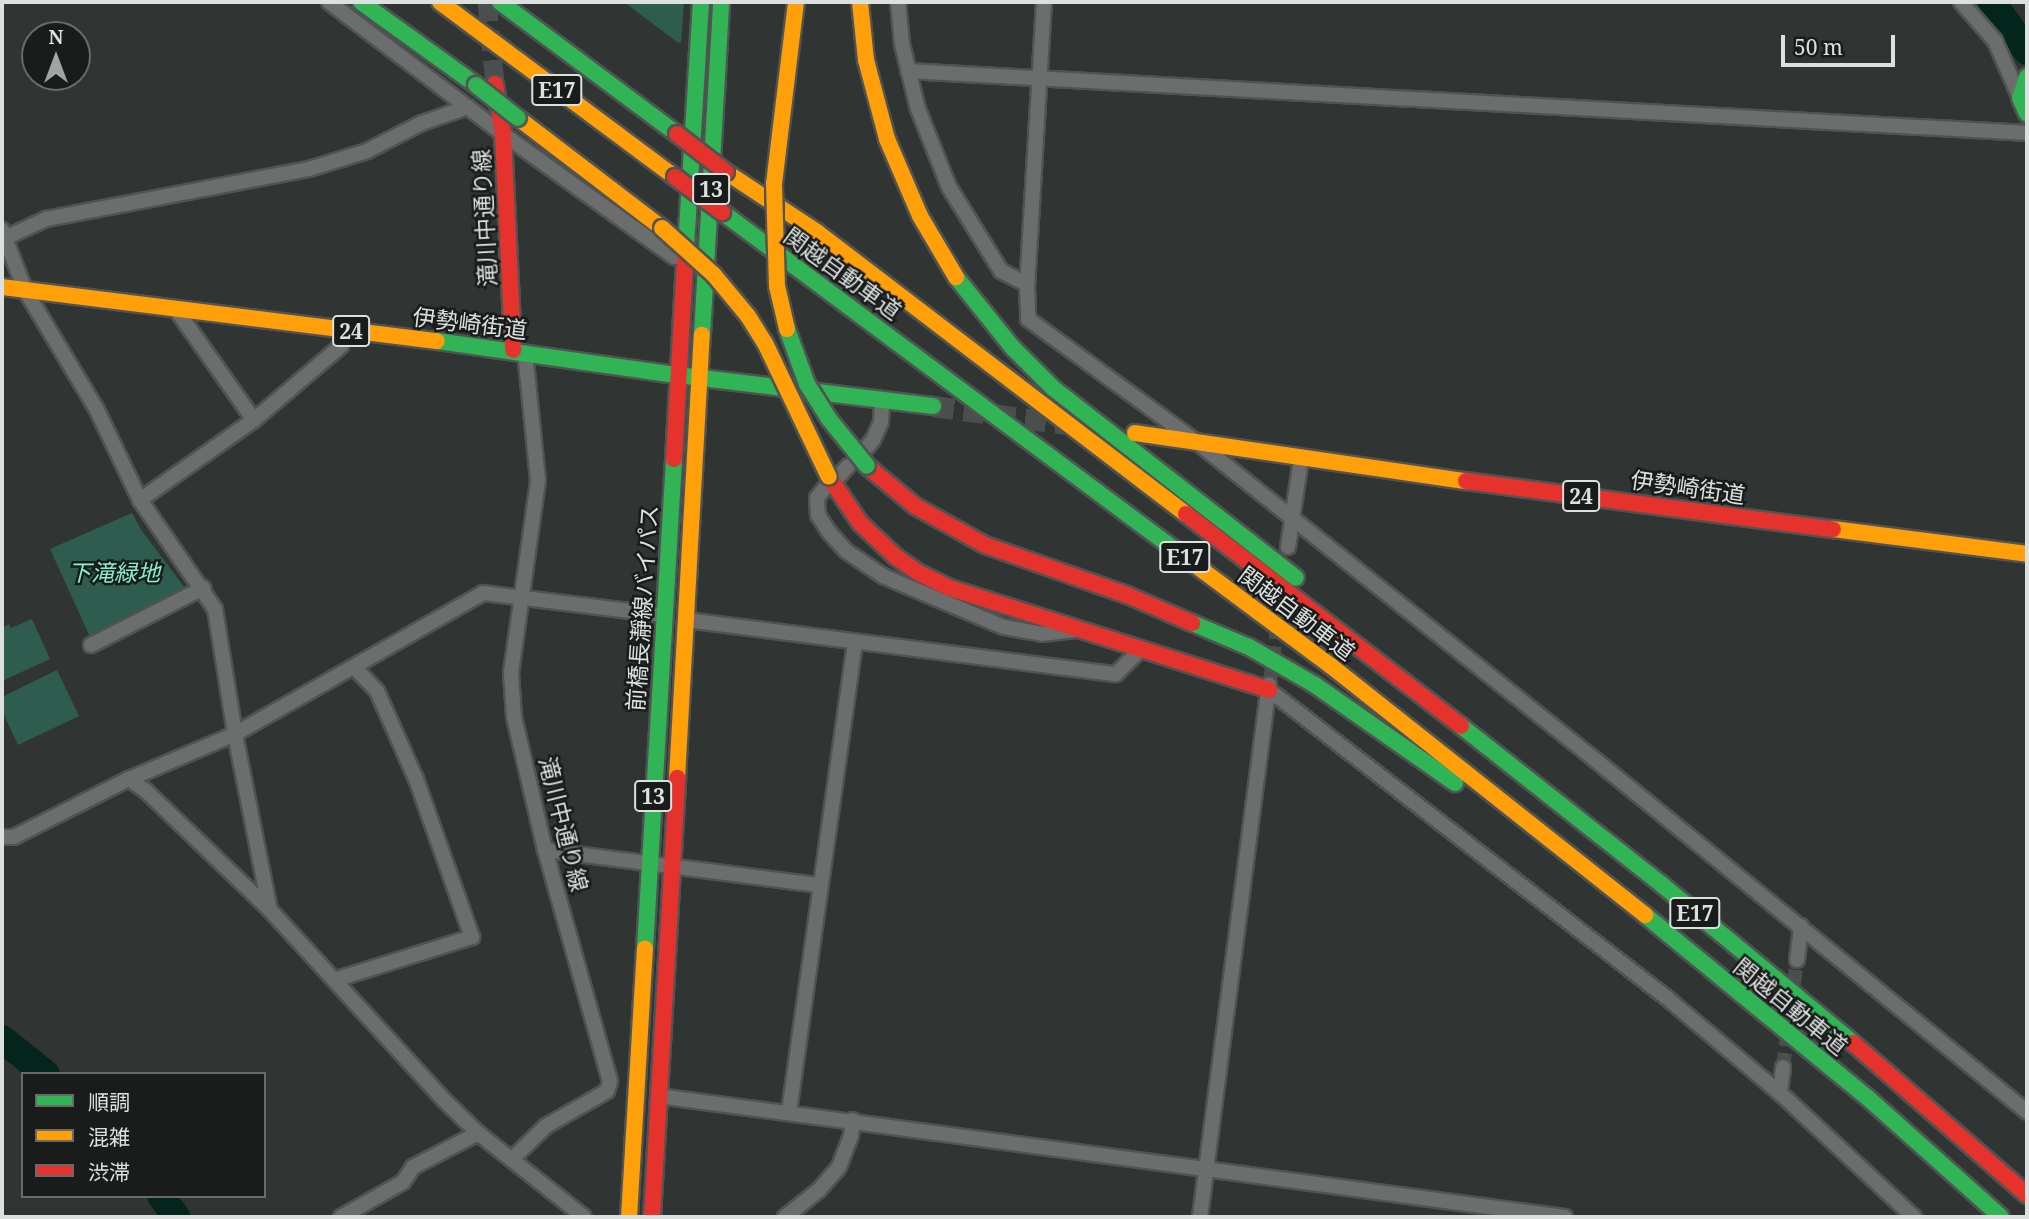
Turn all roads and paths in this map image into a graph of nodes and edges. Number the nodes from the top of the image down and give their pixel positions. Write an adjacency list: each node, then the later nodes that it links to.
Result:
1 (329, 2): 16 (street)
2 (361, 2): 37 (main road, bridge)
3 (440, 2): 61 (main road, 関越自動車道 / E17, bridge)
4 (500, 2): 47 (main road, 関越自動車道 / E17, bridge)
5 (701, 2): 28 (main road, 前橋長瀞線バイパス / 13)
6 (721, 2): 29 (main road, 前橋長瀞線バイパス / 13)
7 (796, 2): 35 (main road, bridge)
8 (860, 2): 47 (main road)
9 (898, 2): 12 (street)
10 (1044, 2): 13 (street)
11 (1961, 2): 15 (street)
12 (908, 71): 13 (street); 22 (street)
13 (1039, 76): 18 (street); 22 (street)
14 (495, 84): 19 (main road, 滝川中通り線)
15 (2023, 86): 17 (main road)
16 (468, 107): 19 (street); 20 (street)
17 (2027, 114)
18 (2027, 133)
19 (503, 134): 21 (street); 27 (main road, 滝川中通り線)
20 (3, 234): 24 (street)
21 (674, 257)
22 (1027, 284): 34 (street)
23 (2, 287): 24 (main road, 伊勢崎街道 / 24)
24 (25, 290): 25 (main road, 伊勢崎街道 / 24); 38 (street)
25 (175, 308): 26 (main road, 伊勢崎街道 / 24); 32 (street)
26 (344, 331): 27 (main road, 伊勢崎街道 / 24); 32 (street)
27 (519, 351): 28 (main road, 伊勢崎街道 / 24); 43 (street, 滝川中通り線)
28 (677, 375): 29 (main road, 伊勢崎街道 / 24); 44 (main road, 前橋長瀞線バイパス / 13)
29 (700, 377): 30 (main road, 伊勢崎街道 / 24); 45 (main road, 前橋長瀞線バイパス / 13)
30 (882, 400): 31 (main road, 伊勢崎街道 / 24); 35 (street)
31 (933, 406)
32 (254, 420): 38 (street)
33 (1135, 433): 34 (main road, 伊勢崎街道 / 24)
34 (1198, 443): 36 (main road, 伊勢崎街道 / 24); 39 (street)
35 (865, 459): 61 (main road)
36 (1301, 459): 39 (street); 41 (main road, 伊勢崎街道 / 24)
37 (835, 477): 46 (main road); 46 (street)
38 (141, 500): 42 (street)
39 (1291, 519): 40 (street); 62 (street)
40 (1289, 547)
41 (2027, 554)
42 (203, 588): 49 (street); 53 (street)
43 (523, 600): 44 (street); 51 (street); 56 (street, 滝川中通り線)
44 (662, 615): 57 (main road, 前橋長瀞線バイパス / 13)
45 (686, 620): 48 (street); 58 (main road, 前橋長瀞線バイパス / 13)
46 (1076, 629): 50 (main road)
47 (1354, 642): 74 (main road, 関越自動車道 / E17)
48 (855, 643): 50 (street); 59 (street)
49 (91, 645)
50 (1140, 650): 52 (main road)
51 (355, 668): 53 (street); 64 (street)
52 (1269, 686): 66 (street); 73 (street)
53 (234, 734): 54 (street); 60 (street)
54 (129, 779): 55 (street); 60 (street)
55 (2, 837)
56 (545, 850): 57 (street); 72 (street, 滝川中通り線)
57 (650, 863): 58 (street); 78 (main road, 前橋長瀞線バイパス / 13)
58 (672, 867): 59 (street); 67 (main road, 前橋長瀞線バイパス / 13)
59 (820, 885): 68 (street)
60 (270, 910): 64 (street)
61 (1640, 911): 84 (main road, 関越自動車道 / E17)
62 (1801, 926): 63 (street); 69 (street)
63 (1797, 960)
64 (334, 980): 71 (street)
65 (1783, 1067): 66 (street)
66 (1780, 1093): 83 (street)
67 (659, 1096): 68 (street); 79 (main road, 前橋長瀞線バイパス / 13)
68 (789, 1112): 70 (street)
69 (2027, 1112)
70 (853, 1120): 73 (street); 80 (street)
71 (478, 1133): 72 (street); 75 (street)
72 (512, 1159): 77 (street)
73 (1205, 1167): 81 (street); 82 (street)
74 (2027, 1195)
75 (358, 1213): 76 (street)
76 (341, 1217)
77 (584, 1217)
78 (629, 1217)
79 (653, 1217)
80 (785, 1217)
81 (1200, 1217)
82 (1565, 1217)
83 (1914, 1217)
84 (2001, 1217)

